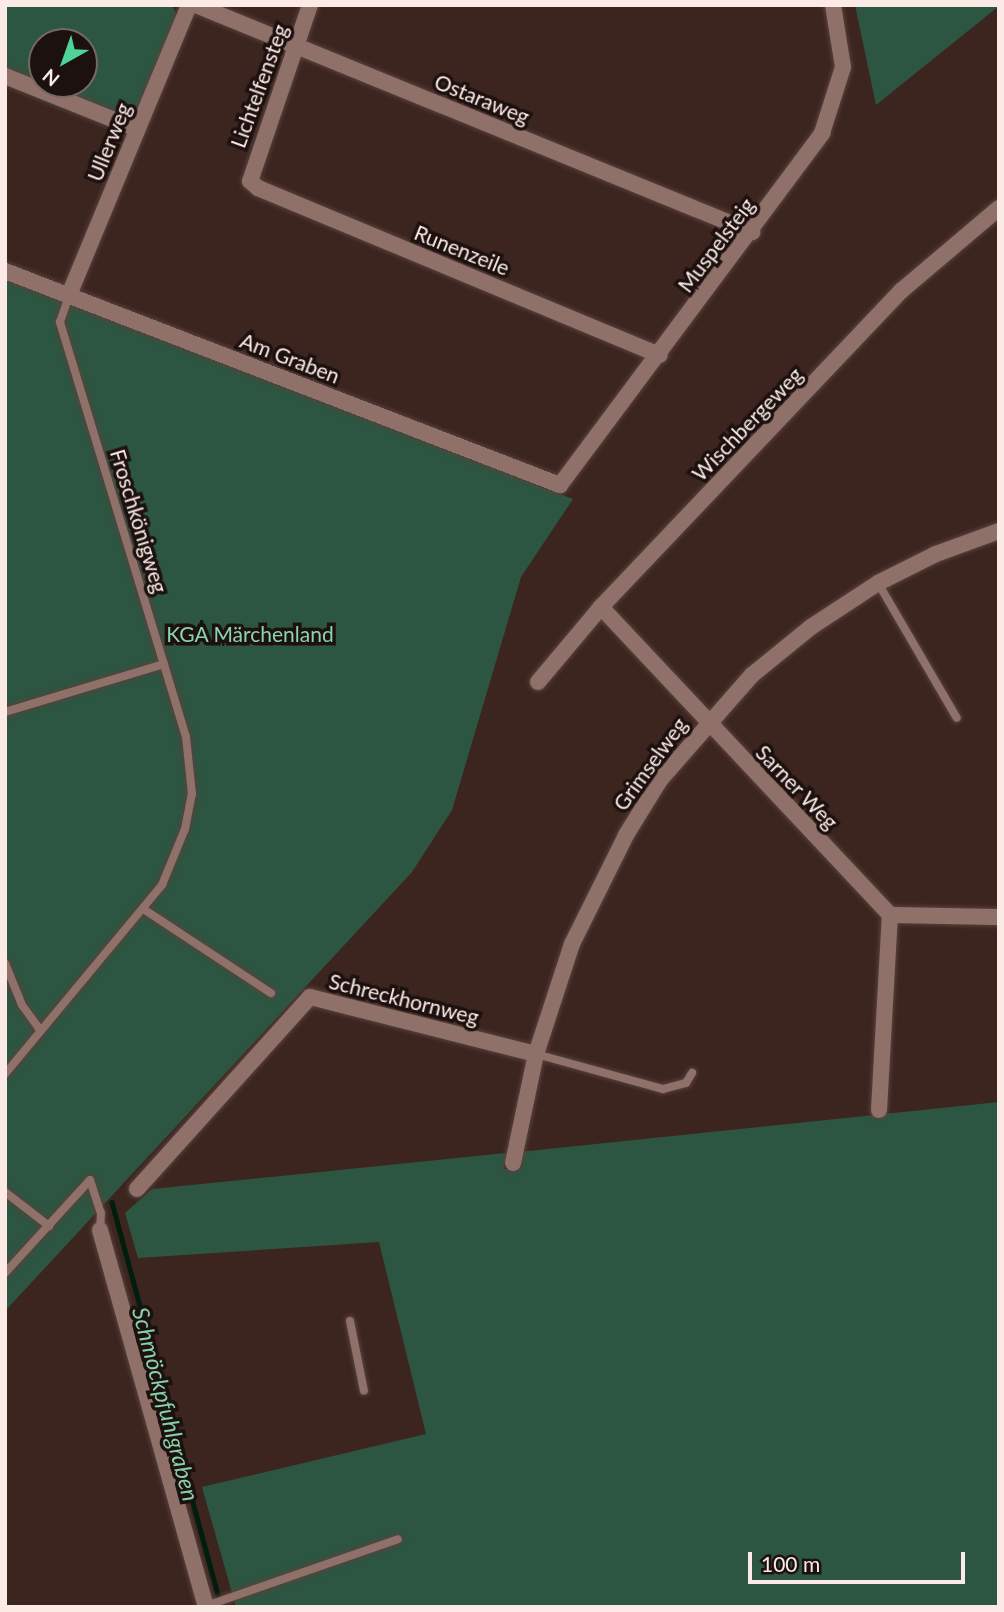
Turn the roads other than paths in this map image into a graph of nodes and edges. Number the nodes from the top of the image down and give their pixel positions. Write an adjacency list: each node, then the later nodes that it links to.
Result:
1 (189, 5): 7 (street, Ullerweg)
2 (196, 5): 5 (street, Ostaraweg)
3 (310, 5): 5 (street, Lichtelfensteg)
4 (833, 5): 10 (street, Muspelsteig)
5 (295, 45): 8 (street, Lichtelfensteg); 10 (street, Ostaraweg)
6 (5, 76): 7 (street)
7 (137, 129): 12 (street, Ullerweg)
8 (250, 181): 13 (street, Runenzeile)
9 (999, 208): 17 (street, Wischbergeweg)
10 (752, 232): 13 (street, Muspelsteig)
11 (5, 271): 12 (street, Am Graben)
12 (69, 295): 14 (street, Am Graben); 18 (lane, Froschkönigweg)
13 (660, 355): 14 (street, Muspelsteig)
14 (560, 485)
15 (999, 531): 16 (street, Grimselweg)
16 (878, 583): 21 (lane); 22 (street, Grimselweg)
17 (601, 607): 19 (street, Wischbergeweg); 22 (street, Sarner Weg)
18 (164, 664): 20 (lane); 23 (lane, Froschkönigweg)
19 (538, 682)
20 (5, 712)
21 (957, 718)
22 (707, 722): 24 (street, Sarner Weg); 29 (street, Grimselweg)
23 (145, 909): 27 (lane); 28 (lane, Froschkönigweg)
24 (890, 915): 25 (street); 32 (street)
25 (999, 917)
26 (5, 963): 28 (lane)
27 (271, 993)
28 (41, 1031): 31 (lane, Froschkönigweg)
29 (536, 1054): 30 (lane, Schreckhornweg); 33 (street, Grimselweg); 34 (street, Schreckhornweg)
30 (692, 1073)
31 (5, 1074)
32 (879, 1110)
33 (513, 1163)
34 (137, 1189)
35 (5, 1192): 36 (lane)
36 (50, 1226): 37 (lane); 38 (lane)
37 (100, 1230): 42 (street)
38 (5, 1273)
39 (350, 1321): 40 (lane)
40 (364, 1391)
41 (398, 1539): 42 (lane)
42 (206, 1606)

